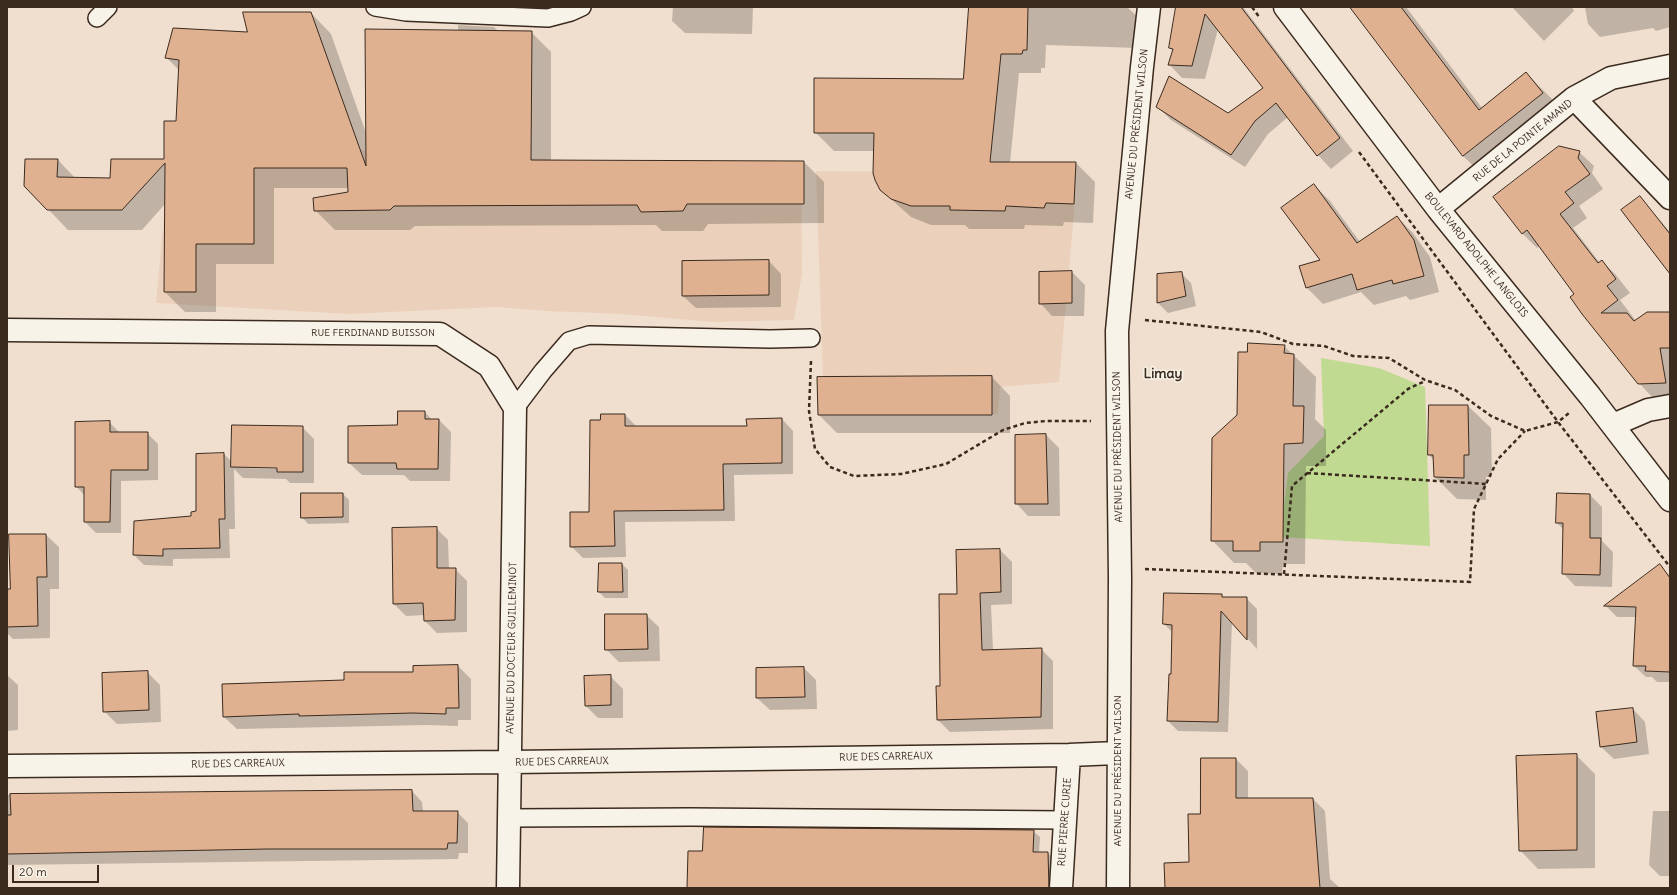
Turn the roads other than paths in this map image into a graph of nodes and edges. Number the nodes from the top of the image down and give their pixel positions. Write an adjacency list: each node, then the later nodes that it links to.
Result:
1 (375, 7): 2 (lane)
2 (582, 7)
3 (1149, 7): 15 (street, AVENUE DU PRÉSIDENT WILSON)
4 (1285, 7): 8 (street, BOULEVARD ADOLPHE LANGLOIS)
5 (1670, 66): 6 (street)
6 (1574, 98): 7 (street, RUE DE LA POINTE AMAND); 8 (street, RUE DE LA POINTE AMAND)
7 (1670, 198)
8 (1438, 209): 13 (street, BOULEVARD ADOLPHE LANGLOIS)
9 (7, 330): 12 (street, RUE FERDINAND BUISSON)
10 (811, 338): 12 (lane)
11 (1670, 406): 13 (street)
12 (515, 408): 17 (street, AVENUE DU DOCTEUR GUILLEMINOT)
13 (1613, 425): 14 (street, BOULEVARD ADOLPHE LANGLOIS)
14 (1670, 500)
15 (1117, 753): 16 (street, RUE DES CARREAUX); 23 (street, AVENUE DU PRÉSIDENT WILSON)
16 (1070, 755): 17 (street, RUE DES CARREAUX); 20 (street, RUE PIERRE CURIE)
17 (511, 762): 18 (street, RUE DES CARREAUX); 19 (street, AVENUE DU DOCTEUR GUILLEMINOT)
18 (7, 766)
19 (510, 818): 20 (lane); 21 (street, AVENUE DU DOCTEUR GUILLEMINOT)
20 (1064, 820): 22 (street, RUE PIERRE CURIE)
21 (508, 888)
22 (1061, 888)
23 (1118, 888)

